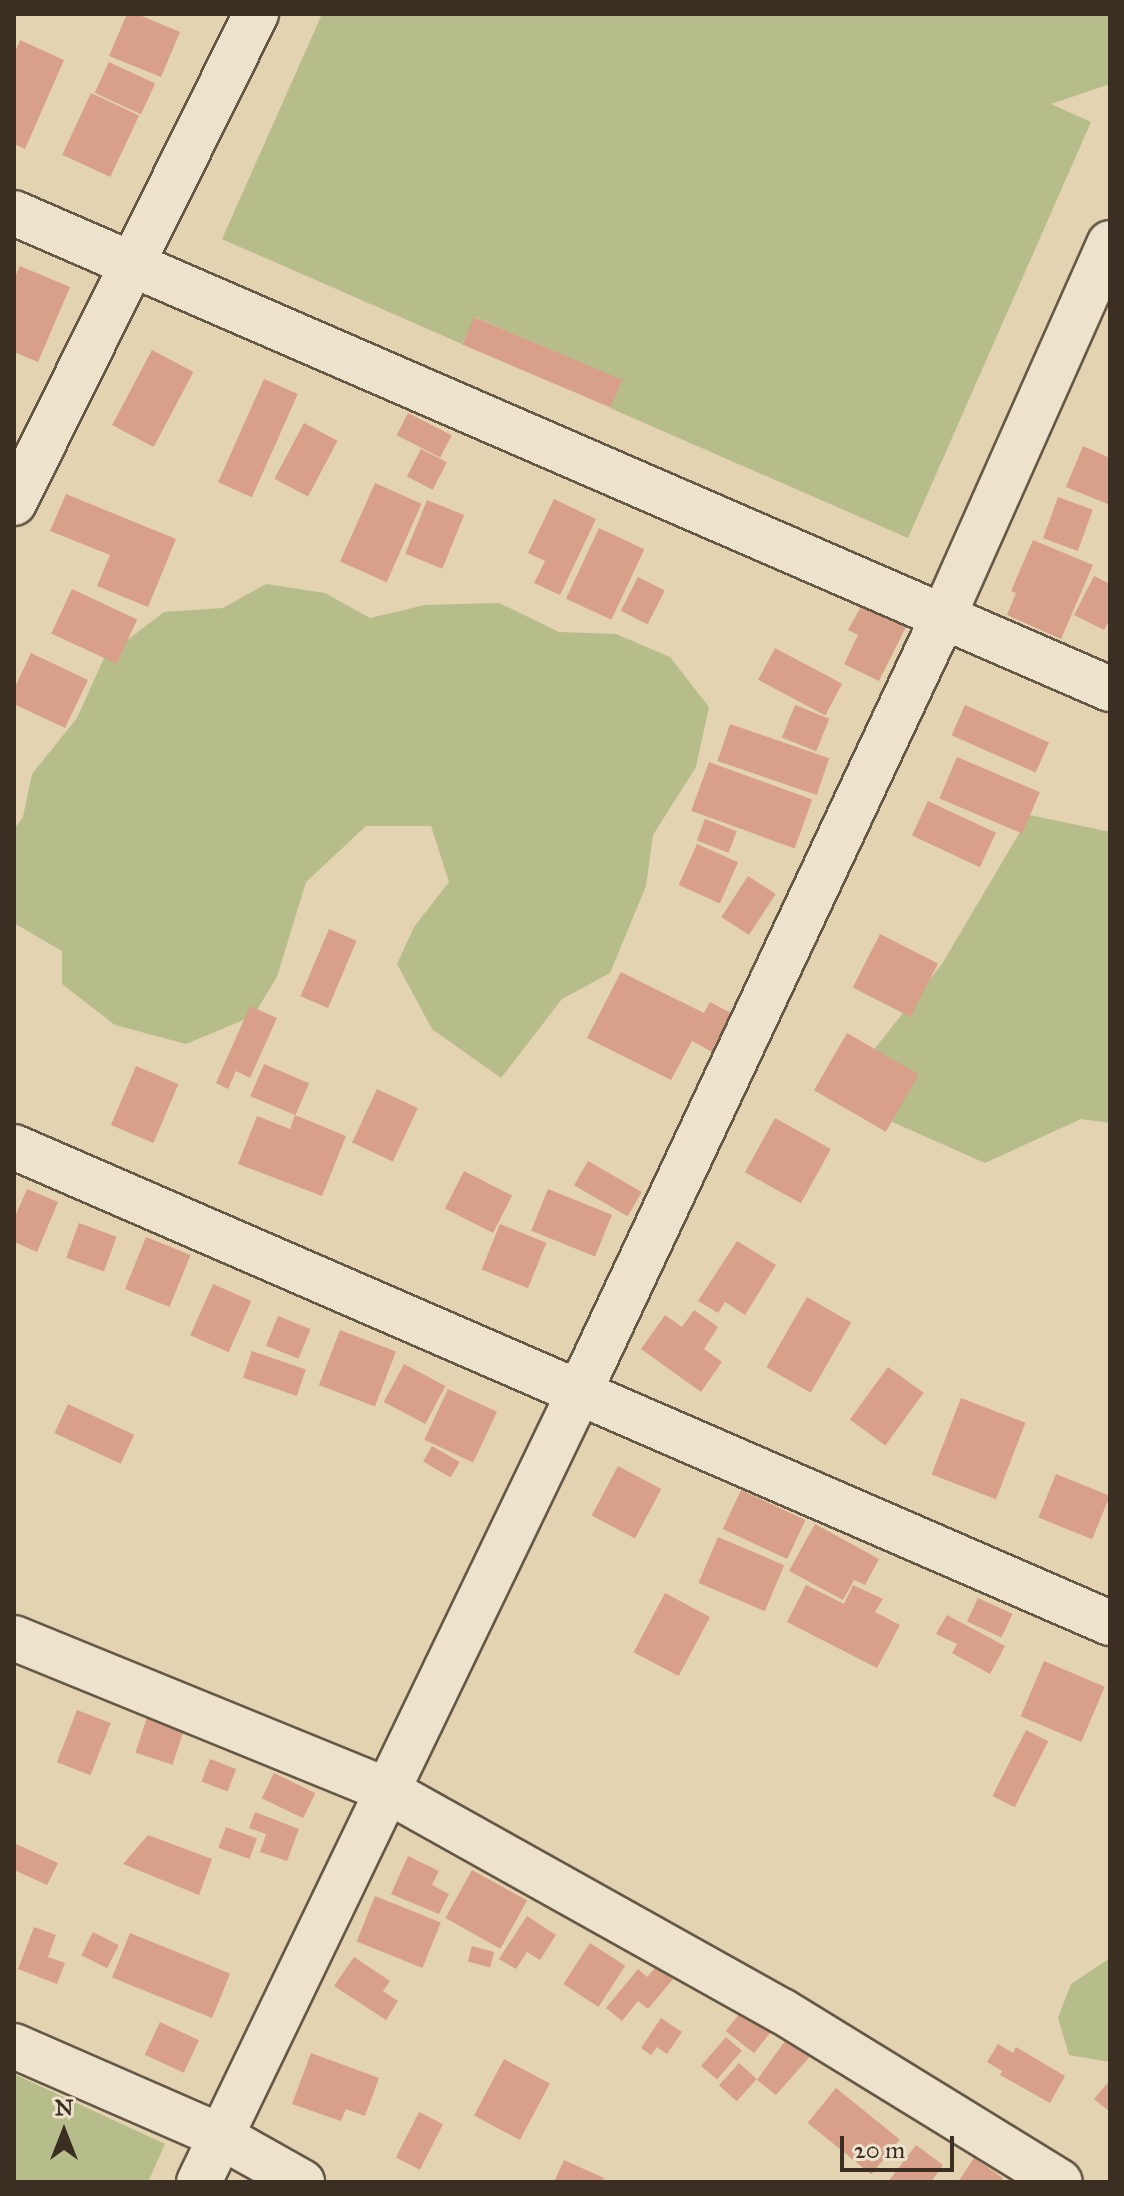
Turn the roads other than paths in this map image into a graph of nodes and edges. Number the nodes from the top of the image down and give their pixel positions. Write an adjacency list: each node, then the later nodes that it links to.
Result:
1 (256, 14): 4 (street)
2 (14, 213): 4 (street)
3 (1110, 243): 6 (street)
4 (131, 263): 5 (street); 6 (street)
5 (14, 503)
6 (944, 615): 7 (street); 9 (street)
7 (1110, 689)
8 (14, 1147): 9 (street)
9 (578, 1395): 10 (street); 12 (street)
10 (1110, 1623)
11 (14, 1638): 12 (street)
12 (386, 1790): 14 (street); 17 (street)
13 (14, 2046): 14 (street)
14 (222, 2137): 15 (street); 16 (street)
15 (199, 2182)
16 (302, 2182)
17 (1060, 2182)

